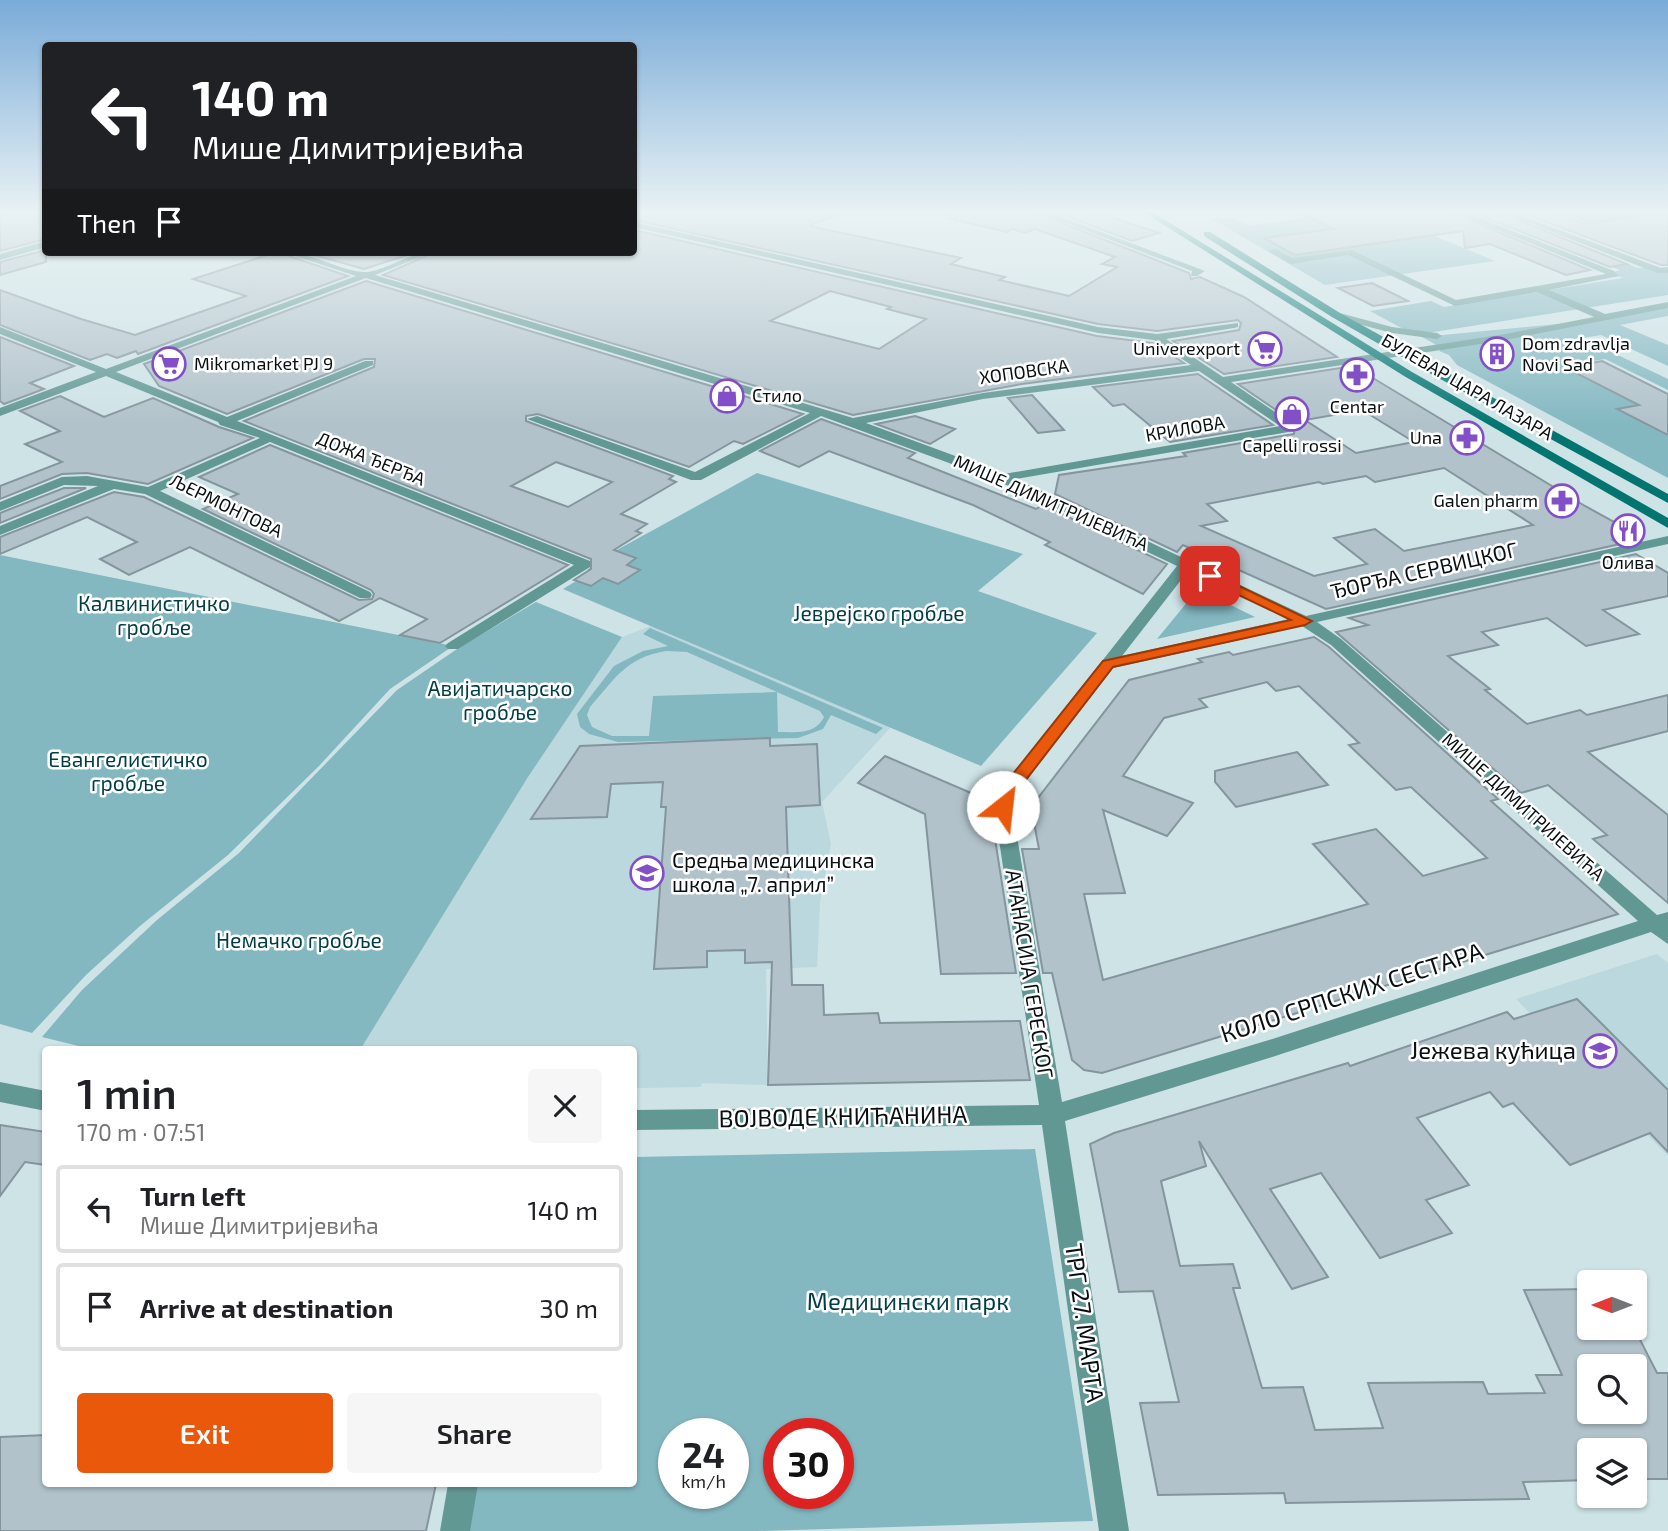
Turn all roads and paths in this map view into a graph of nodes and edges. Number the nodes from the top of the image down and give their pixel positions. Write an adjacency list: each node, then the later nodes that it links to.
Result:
1 (348, 281): 24 (street)
2 (387, 281): 28 (street, МИШЕ ДИМИТРИЈЕВИЋА)
3 (885, 281): 15 (street)
4 (1259, 281): 19 (main road, БУЛЕВАР ЦАРА ЛАЗАРА)
5 (1283, 281): 10 (main road, БУЛЕВАР ЦАРА ЛАЗАРА)
6 (1409, 281): 8 (street)
7 (1580, 281): 8 (street)
8 (1538, 289): 11 (street)
9 (1668, 305): 11 (street)
10 (1336, 315): 16 (street, БУЛЕВАР ЦАРА ЛАЗАРА); 17 (main road, БУЛЕВАР ЦАРА ЛАЗАРА)
11 (1603, 317): 12 (street)
12 (1579, 322): 16 (street); 18 (street)
13 (1234, 325): 15 (street)
14 (0, 330): 24 (street, ДОЖА ЂЕРЂА)
15 (1157, 337): 23 (street, КРИЛОВА)
16 (1434, 341): 17 (street); 18 (street); 20 (street, КРИЛОВА)
17 (1385, 343): 19 (street); 20 (main road, БУЛЕВАР ЦАРА ЛАЗАРА)
18 (1451, 344): 25 (street)
19 (1363, 346): 21 (main road, БУЛЕВАР ЦАРА ЛАЗАРА); 23 (street)
20 (1400, 352): 21 (street, КРИЛОВА); 25 (main road, БУЛЕВАР ЦАРА ЛАЗАРА)
21 (1377, 355): 26 (street, КРИЛОВА); 38 (main road, БУЛЕВАР ЦАРА ЛАЗАРА)
22 (369, 363): 30 (street)
23 (1206, 369): 26 (street, КРИЛОВА); 31 (street, ХОПОВСКА)
24 (103, 371): 27 (street); 30 (street, ДОЖА ЂЕРЂА)
25 (1437, 373): 36 (main road, БУЛЕВАР ЦАРА ЛАЗАРА)
26 (1223, 380): 33 (street, КРИЛОВА)
27 (0, 412)
28 (820, 412): 29 (street); 31 (street, МИШЕ ДИМИТРИЈЕВИЋА)
29 (533, 419)
30 (225, 422): 32 (street, ДОЖА ЂЕРЂА)
31 (853, 422): 33 (street, МИШЕ ДИМИТРИЈЕВИЋА)
32 (268, 439): 35 (street, ЉЕРМОНТОВА); 44 (street, ДОЖА ЂЕРЂА)
33 (1003, 478): 41 (street, МИШЕ ДИМИТРИЈЕВИЋА)
34 (114, 483): 35 (street); 37 (street); 39 (street)
35 (149, 491): 42 (street, ЉЕРМОНТОВА)
36 (1668, 499)
37 (0, 507)
38 (1668, 524)
39 (0, 531)
40 (1668, 540): 43 (street, ЂОРЂА СЕРВИЦКОГ)
41 (1186, 564): 43 (street, МИШЕ ДИМИТРИЈЕВИЋА); 45 (street)
42 (365, 595)
43 (1305, 621): 45 (street, ЂОРЂА СЕРВИЦКОГ); 46 (street, МИШЕ ДИМИТРИЈЕВИЋА)
44 (453, 646)
45 (1108, 664): 49 (street, АТАНАСИЈА ГЕРЕСКОГ)
46 (1663, 927): 49 (street, КОЛО СРПСКИХ СЕСТАРА)
47 (0, 1092): 48 (street)
48 (42, 1100)
49 (1052, 1115): 50 (street, ВОЈВОДЕ КНИЋАНИНА); 53 (street, ТРГ 27. МАРТА)
50 (637, 1120)
51 (462, 1487): 52 (street)
52 (455, 1531)
53 (1114, 1531)

